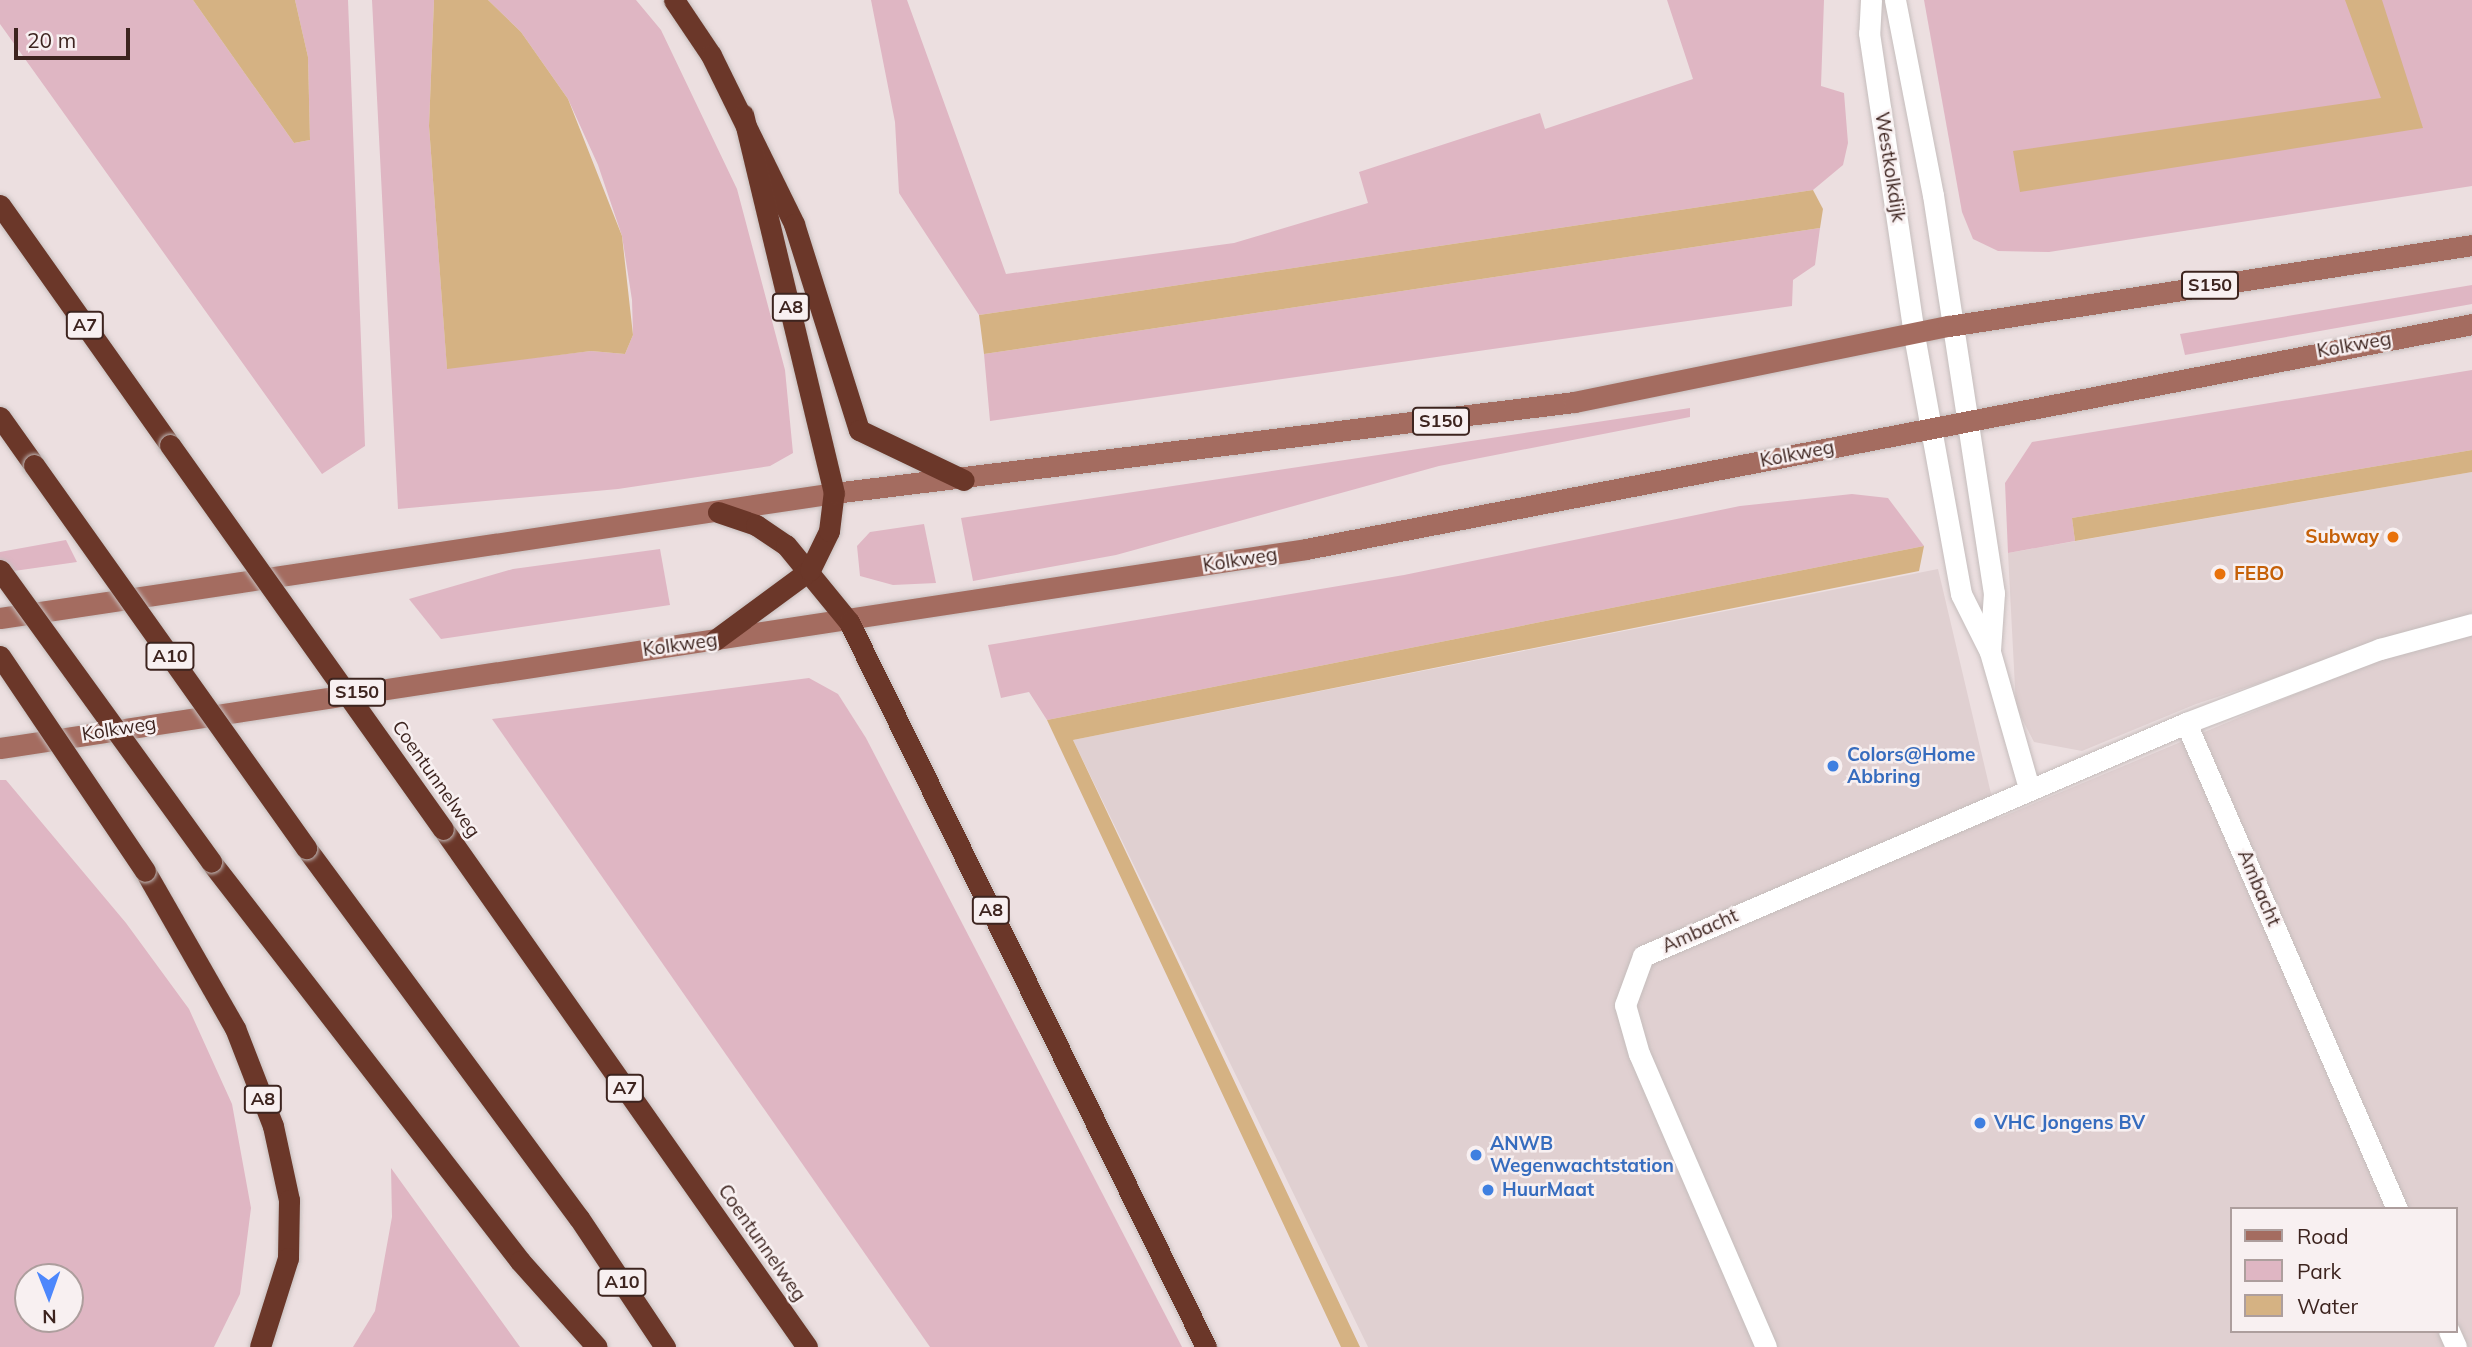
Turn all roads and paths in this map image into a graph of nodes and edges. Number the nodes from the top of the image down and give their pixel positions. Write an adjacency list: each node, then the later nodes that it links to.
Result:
1 (674, 0): 4 (highway, A8)
2 (1871, 0): 9 (street, Westkolkdijk)
3 (1895, 0): 8 (street, Westkolkdijk)
4 (743, 115): 13 (highway, A8); 14 (highway, A8)
5 (0, 205): 31 (highway, Coentunnelweg / A7, bridge)
6 (2472, 245): 8 (main road, S150)
7 (2472, 324): 11 (main road, Kolkweg / S150)
8 (1949, 326): 9 (main road, S150); 11 (street, Westkolkdijk)
9 (1914, 335): 12 (street, Westkolkdijk); 13 (main road, S150)
10 (0, 417): 30 (highway, A10, bridge)
11 (1965, 422): 12 (main road, Kolkweg / S150); 22 (street)
12 (1929, 429): 19 (main road, Kolkweg / S150); 22 (street)
13 (964, 480): 14 (main road, S150)
14 (834, 493): 15 (main road, S150); 17 (highway, A8)
15 (718, 512): 17 (highway, A8); 18 (main road, S150)
16 (0, 570): 29 (highway, bridge)
17 (810, 570): 19 (highway, A8); 21 (highway, A8)
18 (0, 618)
19 (849, 622): 21 (main road, Kolkweg / S150); 32 (highway, A8)
20 (2472, 624): 24 (street)
21 (715, 640): 25 (main road, Kolkweg / S150)
22 (1990, 652): 26 (street)
23 (0, 656): 28 (highway, A8, bridge)
24 (2186, 723): 26 (street, Ambacht); 27 (street, Ambacht)
25 (0, 748)
26 (2029, 788): 33 (street, Ambacht)
27 (2396, 1207)
28 (260, 1347)
29 (597, 1347)
30 (666, 1347)
31 (807, 1347)
32 (1206, 1347)
33 (1766, 1347)

